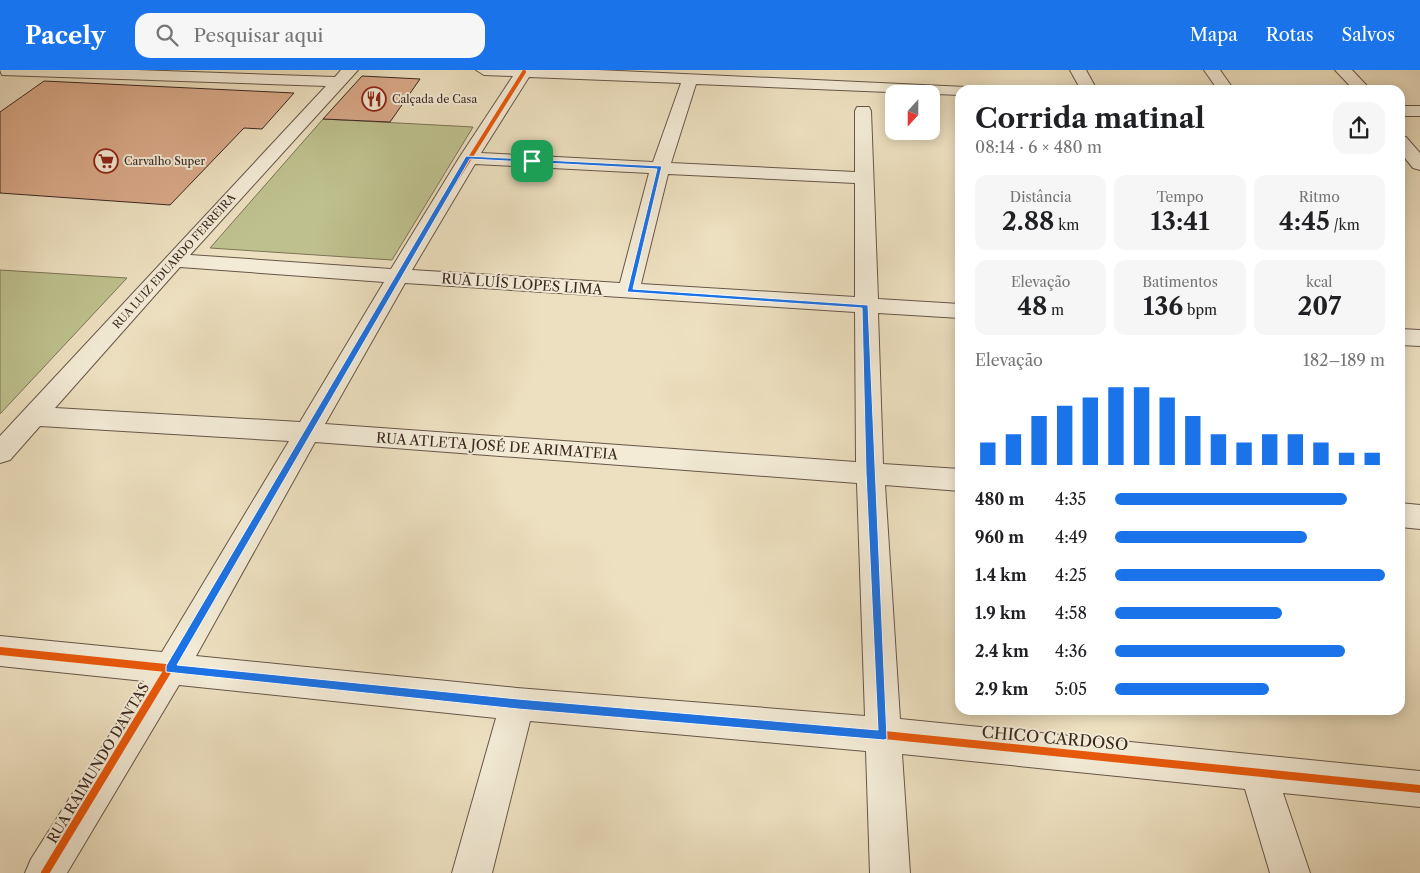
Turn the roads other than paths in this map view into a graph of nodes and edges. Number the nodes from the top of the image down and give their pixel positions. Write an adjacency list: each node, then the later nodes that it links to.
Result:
1 (484, 70): 9 (street)
2 (777, 70): 15 (street)
3 (828, 70): 16 (street)
4 (934, 70): 17 (street)
5 (1078, 70): 18 (street)
6 (1212, 70): 19 (street)
7 (1343, 70): 20 (street)
8 (1, 71): 11 (street)
9 (524, 72): 10 (street); 28 (street, RUA RAIMUNDO DANTAS)
10 (602, 72): 13 (street)
11 (344, 76): 32 (street, RUA LUIZ EDUARDO FERREIRA)
12 (0, 79): 14 (street)
13 (690, 80): 15 (street); 30 (street)
14 (32, 81)
15 (756, 82): 16 (street)
16 (804, 84): 21 (street)
17 (937, 85)
18 (1086, 85)
19 (1222, 85)
20 (1357, 85)
21 (885, 87)
22 (940, 89): 23 (street)
23 (955, 90)
24 (1405, 110): 26 (street)
25 (862, 111): 31 (street)
26 (1420, 111)
27 (1405, 147): 29 (street)
28 (468, 158): 30 (street); 33 (street, RUA RAIMUNDO DANTAS)
29 (1420, 164)
30 (660, 168): 31 (street); 34 (street)
31 (864, 178): 35 (street)
32 (174, 260): 33 (street, RUA LUÍS LOPES LIMA); 39 (street, RUA LUIZ EDUARDO FERREIRA)
33 (397, 276): 34 (street, RUA LUÍS LOPES LIMA); 40 (street, RUA RAIMUNDO DANTAS)
34 (629, 290): 35 (street, RUA LUÍS LOPES LIMA)
35 (866, 306): 36 (street, RUA LUÍS LOPES LIMA); 42 (street)
36 (955, 311)
37 (1405, 337): 38 (street)
38 (1420, 338)
39 (34, 416): 40 (street, RUA ATLETA JOSÉ DE ARIMATEIA); 41 (street, RUA LUIZ EDUARDO FERREIRA)
40 (306, 432): 42 (street, RUA ATLETA JOSÉ DE ARIMATEIA); 47 (street, RUA RAIMUNDO DANTAS)
41 (0, 453)
42 (870, 473): 43 (street, RUA ATLETA JOSÉ DE ARIMATEIA); 49 (street)
43 (955, 480)
44 (1405, 516): 45 (street)
45 (1420, 517)
46 (0, 651): 47 (street, CHICO CARDOSO)
47 (170, 669): 48 (street, CHICO CARDOSO); 52 (street, RUA RAIMUNDO DANTAS)
48 (518, 704): 49 (street, CHICO CARDOSO); 53 (street)
49 (884, 735): 50 (street, CHICO CARDOSO); 54 (street)
50 (1257, 771): 51 (street, CHICO CARDOSO); 55 (street)
51 (1420, 788)
52 (45, 873)
53 (472, 873)
54 (890, 873)
55 (1290, 873)

